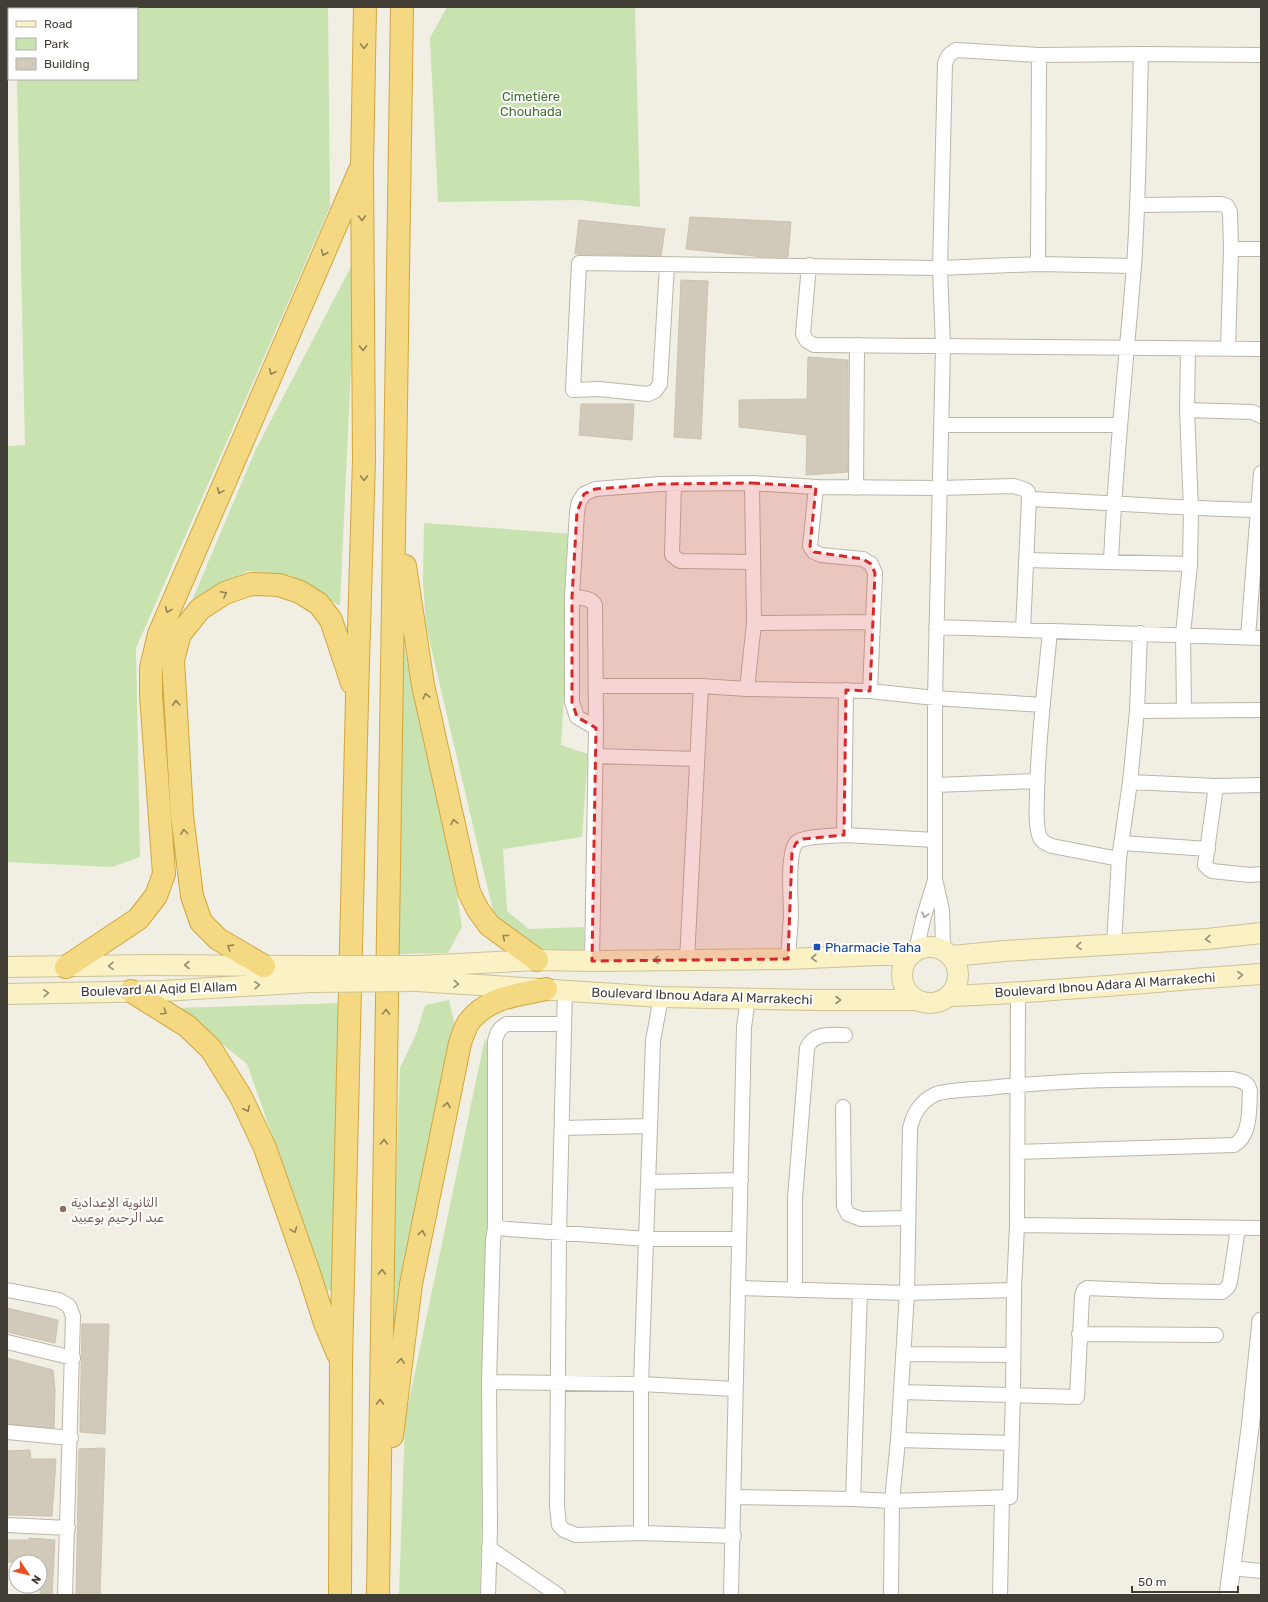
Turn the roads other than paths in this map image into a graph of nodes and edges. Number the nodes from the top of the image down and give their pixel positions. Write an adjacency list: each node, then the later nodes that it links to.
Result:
1 (365, 7): 6 (highway, one-way to 6)
2 (402, 7): 25 (highway)
3 (1141, 54): 4 (street); 5 (street); 7 (street)
4 (1039, 55): 10 (street); 14 (street)
5 (1261, 55)
6 (362, 166): 54 (highway, one-way to 54); 85 (highway, one-way to 85)
7 (1138, 205): 8 (street); 13 (street)
8 (1231, 249): 9 (street); 19 (street)
9 (1261, 249)
10 (1038, 264): 13 (street); 14 (street)
11 (667, 265): 11 (street); 12 (street)
12 (809, 265): 14 (street); 15 (street)
13 (1134, 266): 17 (street)
14 (940, 268): 16 (street)
15 (856, 345): 16 (street); 30 (street)
16 (943, 347): 17 (street); 23 (street)
17 (1126, 348): 18 (street); 24 (street)
18 (1188, 348): 19 (street); 21 (street)
19 (1228, 348): 20 (street)
20 (1261, 349)
21 (1187, 410): 22 (street); 34 (street)
22 (1261, 416)
23 (940, 425): 24 (street); 31 (street)
24 (1120, 425): 33 (street)
25 (396, 466): 80 (highway, one-way to 25); 148 (highway, one-way to 25)
26 (1261, 473): 35 (street)
27 (752, 483): 28 (street); 29 (street); 37 (street)
28 (674, 484): 37 (street); 40 (street)
29 (816, 487): 30 (street); 41 (street)
30 (856, 488): 31 (street)
31 (940, 488): 32 (street); 43 (street)
32 (1029, 499): 33 (street); 36 (street)
33 (1113, 502): 34 (street); 38 (street)
34 (1191, 509): 35 (street); 39 (street)
35 (1258, 510): 48 (street)
36 (1026, 560): 38 (street); 44 (street)
37 (753, 562): 42 (street)
38 (1112, 562): 39 (street)
39 (1190, 564): 47 (street)
40 (572, 597): 49 (street); 60 (street)
41 (873, 622): 42 (street); 53 (street)
42 (754, 623): 51 (street)
43 (936, 627): 44 (street); 55 (street)
44 (1022, 630): 45 (street)
45 (1050, 631): 46 (street); 56 (street)
46 (1140, 633): 47 (street); 58 (street)
47 (1183, 634): 48 (street); 59 (street)
48 (1254, 638)
49 (596, 686): 50 (street); 60 (street)
50 (701, 686): 51 (street); 62 (street)
51 (747, 689): 52 (street)
52 (846, 690): 53 (street); 68 (street)
53 (870, 691): 55 (street)
54 (357, 698): 83 (highway, one-way to 54); 128 (highway)
55 (935, 698): 56 (street); 65 (street)
56 (1043, 705): 63 (street)
57 (1261, 710): 59 (street)
58 (1137, 711): 59 (street); 64 (street)
59 (1184, 711)
60 (596, 728): 61 (street)
61 (595, 756): 62 (street); 82 (street)
62 (697, 759): 81 (street)
63 (1038, 781): 65 (street); 72 (street)
64 (1130, 782): 67 (street); 70 (street)
65 (936, 785): 69 (street)
66 (1261, 785): 67 (street)
67 (1216, 786): 71 (street)
68 (844, 835): 69 (street); 79 (street)
69 (935, 840): 74 (street)
70 (1122, 843): 71 (street); 72 (street)
71 (1208, 849): 73 (street)
72 (1119, 859): 76 (street)
73 (1261, 874)
74 (935, 879): 77 (street, one-way to 77); 78 (street)
75 (1261, 933): 76 (main road, one-way to 76)
76 (1114, 944): 78 (main road, one-way to 78)
77 (912, 952): 78 (main road); 79 (main road, one-way to 79); 96 (main road)
78 (948, 953): 93 (main road)
79 (788, 959): 81 (main road)
80 (537, 960): 82 (main road); 87 (main road)
81 (687, 960): 82 (main road, one-way to 82)
82 (592, 961)
83 (264, 966): 85 (main road, Boulevard Al Aqid El Allam, one-way to 85); 86 (main road, Boulevard Al Aqid El Allam)
84 (7, 967): 85 (main road, Boulevard Al Aqid El Allam)
85 (66, 967)
86 (311, 974): 87 (main road, bridge); 90 (main road, Boulevard Al Aqid El Allam, one-way to 86)
87 (419, 974): 89 (main road, Boulevard Ibnou Adara Al Marrakechi, one-way to 89)
88 (1261, 974): 91 (main road, Boulevard Ibnou Adara Al Marrakechi, one-way to 88)
89 (555, 990): 94 (main road, Boulevard Ibnou Adara Al Marrakechi); 97 (street); 148 (highway, one-way to 89)
90 (131, 991): 92 (main road, Boulevard Al Aqid El Allam, one-way to 90); 128 (highway, one-way to 128)
91 (1018, 992): 93 (main road, Boulevard Ibnou Adara Al Marrakechi); 99 (street)
92 (7, 994)
93 (950, 996): 96 (main road)
94 (661, 998): 95 (main road, Boulevard Ibnou Adara Al Marrakechi); 101 (street)
95 (748, 998): 96 (main road, Boulevard Ibnou Adara Al Marrakechi, one-way to 96); 104 (street)
96 (916, 1000)
97 (564, 1024): 102 (street); 108 (street)
98 (845, 1035): 116 (street)
99 (1017, 1085): 103 (street); 103 (street); 106 (street)
100 (843, 1107): 106 (street)
101 (650, 1126): 102 (street); 105 (street)
102 (562, 1128): 111 (street)
103 (1017, 1152): 107 (street)
104 (741, 1180): 105 (street); 113 (street)
105 (648, 1182): 112 (street)
106 (908, 1218): 119 (street)
107 (1017, 1225): 109 (street); 117 (street)
108 (495, 1228): 111 (street); 129 (street)
109 (1238, 1228): 110 (street); 121 (street)
110 (1261, 1228)
111 (560, 1232): 112 (street); 130 (street)
112 (646, 1239): 113 (street); 131 (street)
113 (739, 1239): 114 (street)
114 (738, 1288): 116 (street); 132 (street)
115 (7, 1290): 127 (street)
116 (794, 1290): 118 (street)
117 (1014, 1290): 119 (street); 126 (street)
118 (860, 1292): 119 (street); 142 (street)
119 (907, 1293): 125 (street)
120 (1261, 1321): 124 (street)
121 (1080, 1334): 122 (street); 134 (street)
122 (1216, 1335)
123 (7, 1342): 127 (street)
124 (1259, 1350): 135 (street)
125 (903, 1354): 126 (street); 133 (street)
126 (1013, 1355): 134 (street)
127 (73, 1358): 137 (street)
128 (341, 1362): 153 (highway)
129 (489, 1382): 130 (street); 149 (street)
130 (559, 1383): 131 (street); 146 (street)
131 (641, 1384): 132 (street); 146 (street)
132 (736, 1389): 140 (street)
133 (901, 1392): 134 (street); 138 (street)
134 (1013, 1395): 139 (street)
135 (1256, 1430): 150 (street)
136 (7, 1432): 137 (street)
137 (71, 1438): 145 (street)
138 (898, 1440): 139 (street); 143 (street)
139 (1012, 1443): 141 (street)
140 (734, 1497): 142 (street); 147 (street)
141 (1002, 1498): 143 (street); 159 (street)
142 (853, 1499): 143 (street)
143 (892, 1502): 158 (street)
144 (7, 1525): 145 (street)
145 (68, 1528): 152 (street)
146 (641, 1533): 147 (street)
147 (734, 1536): 157 (street)
148 (378, 1538): 154 (highway)
149 (489, 1548): 155 (street); 156 (street)
150 (1231, 1568): 151 (street); 160 (street)
151 (1261, 1571)
152 (65, 1595)
153 (340, 1595)
154 (378, 1595)
155 (488, 1595)
156 (558, 1595)
157 (731, 1595)
158 (891, 1595)
159 (1000, 1595)
160 (1228, 1595)

